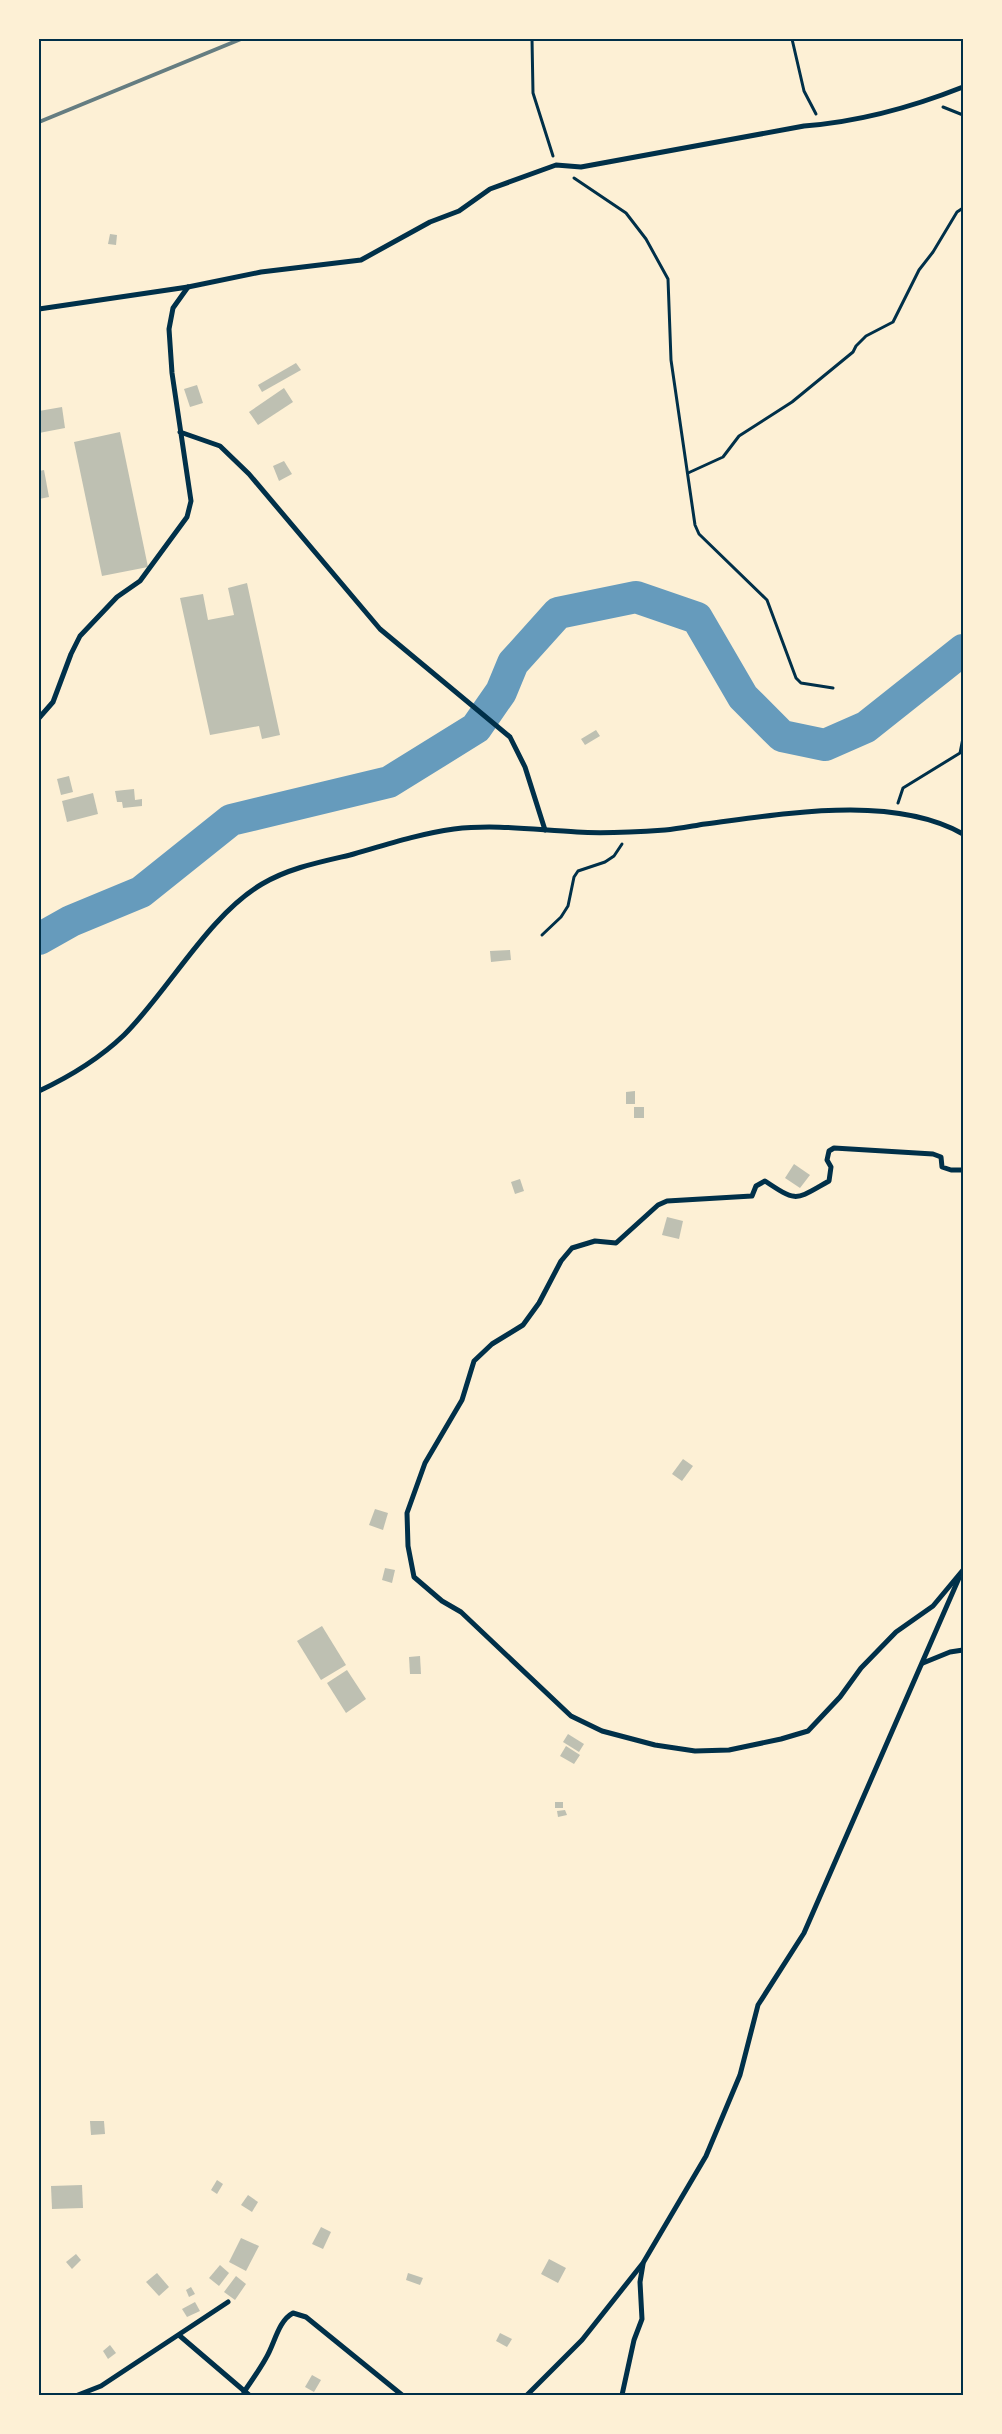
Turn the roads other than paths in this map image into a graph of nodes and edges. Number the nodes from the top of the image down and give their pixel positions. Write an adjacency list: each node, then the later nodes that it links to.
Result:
1 (963, 87): 2 (street)
2 (188, 287): 3 (street); 4 (street)
3 (39, 309)
4 (180, 432): 5 (street); 6 (street)
5 (39, 718)
6 (545, 830): 7 (street); 8 (street)
7 (963, 834)
8 (39, 1091)
9 (963, 1170): 10 (street)
10 (963, 1570): 12 (street)
11 (963, 1650): 12 (street)
12 (923, 1662): 13 (street)
13 (643, 2263): 19 (street); 20 (street)
14 (228, 2302): 15 (street)
15 (180, 2336): 16 (street); 17 (street)
16 (247, 2393): 18 (street)
17 (78, 2395)
18 (402, 2395)
19 (527, 2395)
20 (622, 2395)

